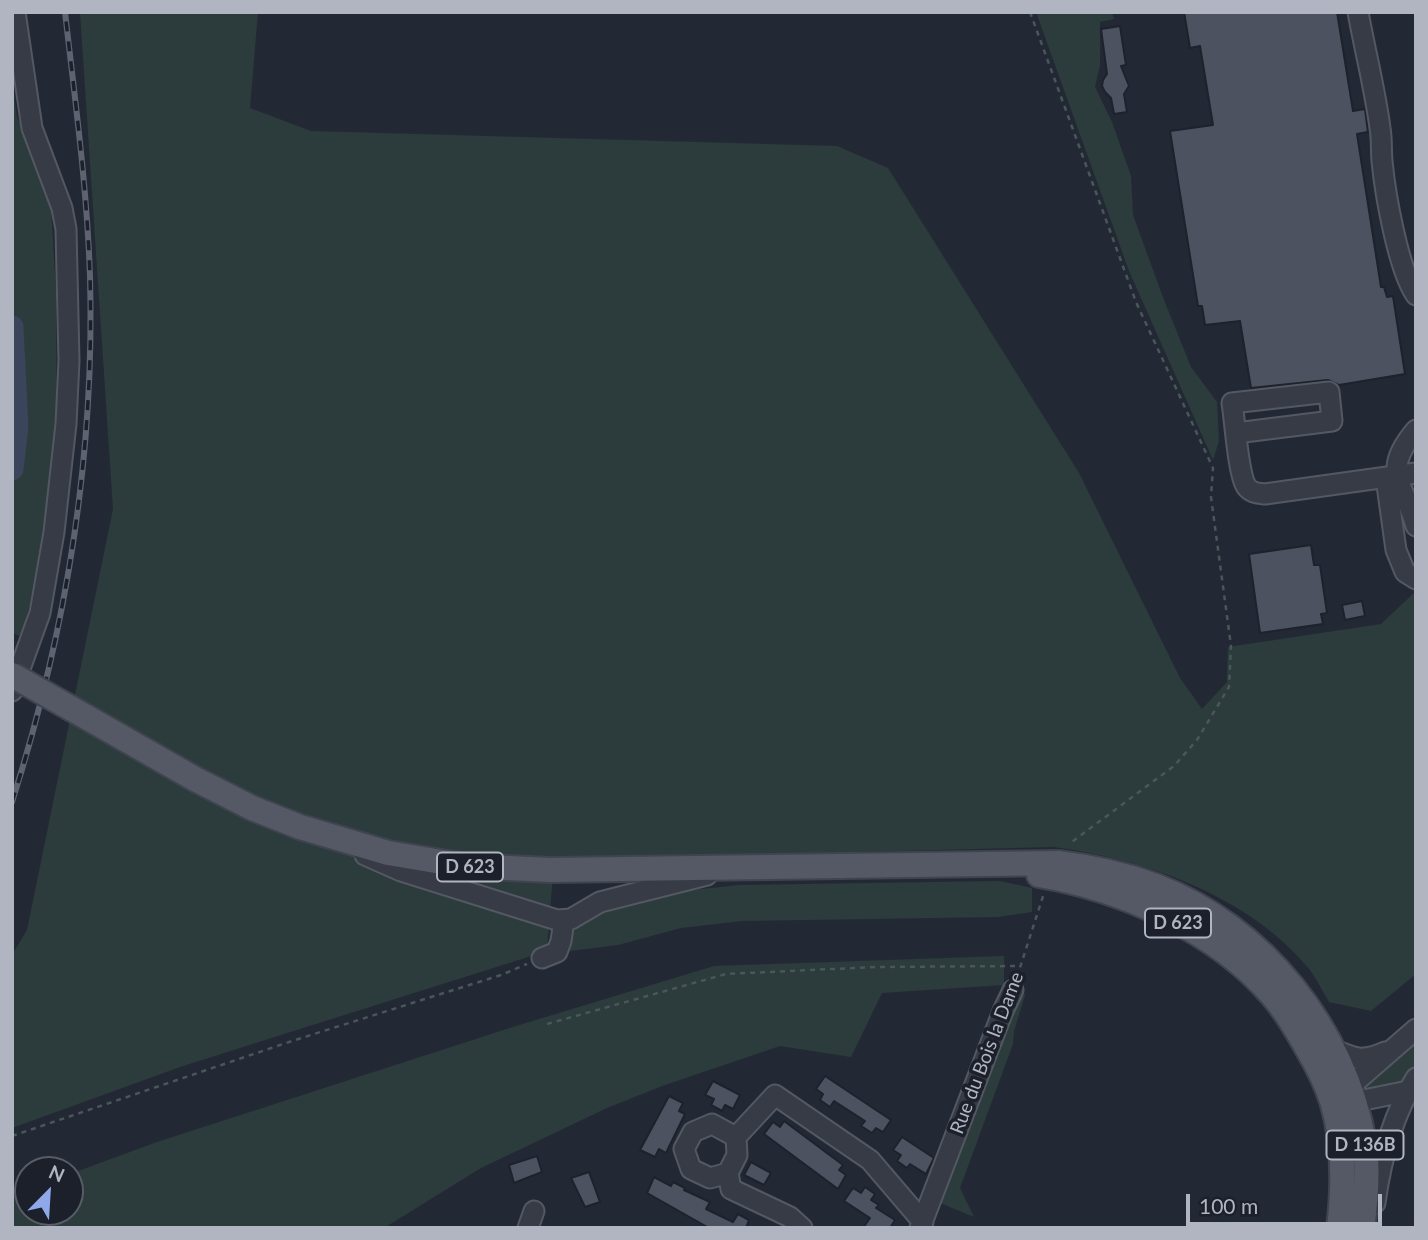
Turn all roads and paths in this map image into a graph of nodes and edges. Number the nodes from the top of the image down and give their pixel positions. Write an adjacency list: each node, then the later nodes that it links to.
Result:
1 (15, 12): 11 (street)
2 (1030, 12): 14 (path)
3 (1358, 12): 4 (street)
4 (1416, 295)
5 (1416, 430): 7 (street)
6 (1236, 433): 6 (street); 7 (street)
7 (1404, 478): 8 (street); 9 (street)
8 (1415, 521)
9 (1416, 579)
10 (12, 674): 12 (main road, D 623, bridge)
11 (12, 691)
12 (300, 827): 13 (main road, D 623); 15 (street)
13 (743, 868): 14 (main road, D 623); 15 (street)
14 (1054, 870): 17 (path, Rue du Bois la Dame); 22 (main road, D 623); 24 (main road, D 623)
15 (564, 920): 16 (street)
16 (542, 958): 25 (path)
17 (1021, 966): 18 (path, Rue du Bois la Dame); 19 (path)
18 (1013, 990): 29 (street, Rue du Bois la Dame)
19 (547, 1024)
20 (1416, 1029): 21 (street)
21 (1399, 1046): 22 (street); 24 (street)
22 (1333, 1049): 24 (main road, D 623)
23 (1412, 1084): 24 (street, D 136B); 28 (street, D 136B)
24 (1345, 1097): 28 (main road, D 136B); 31 (main road, D 136B)
25 (12, 1136)
26 (736, 1137): 27 (street); 27 (street); 29 (street)
27 (728, 1173): 30 (street)
28 (1366, 1220)
29 (921, 1225)
30 (802, 1228)
31 (1339, 1228)

